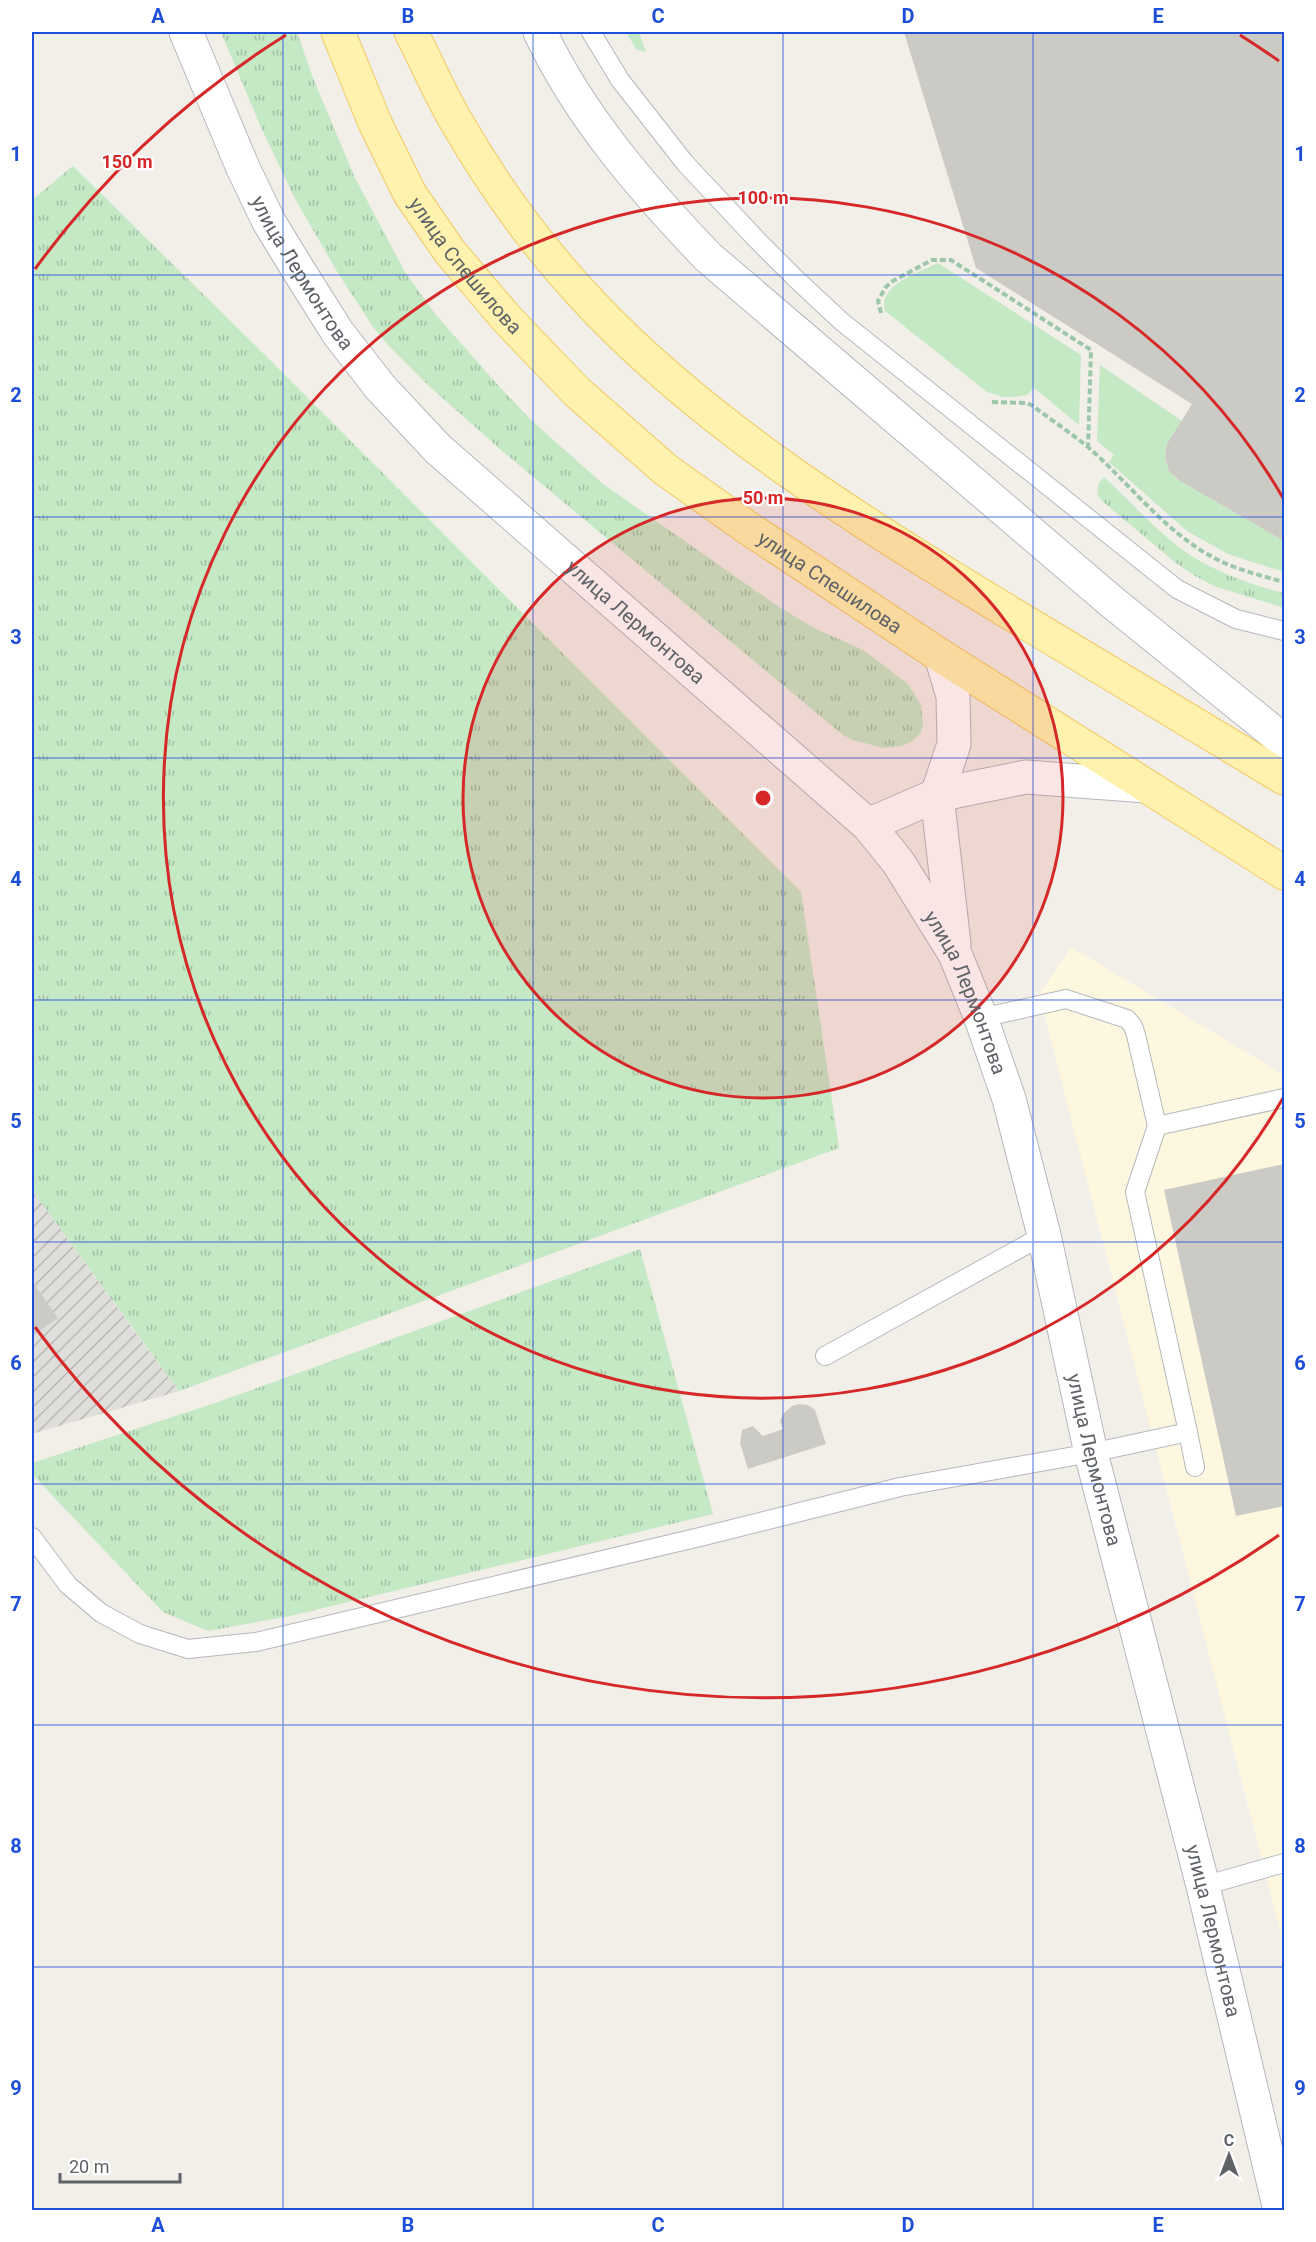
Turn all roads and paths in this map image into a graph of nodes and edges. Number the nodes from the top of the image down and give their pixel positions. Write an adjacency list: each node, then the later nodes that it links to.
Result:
1 (186, 32): 16 (street, улица Лермонтова)
2 (338, 32): 11 (main road, улица Спешилова)
3 (411, 32): 13 (main road)
4 (540, 32): 12 (street)
5 (591, 32): 10 (lane)
6 (886, 319): 8 (path)
7 (985, 398): 8 (path)
8 (1088, 448): 9 (path)
9 (1284, 582)
10 (1284, 632)
11 (941, 656): 14 (main road, улица Спешилова); 15 (street)
12 (1284, 741)
13 (1284, 778)
14 (1146, 786): 15 (street); 17 (main road, улица Спешилова)
15 (937, 795): 16 (street); 18 (street)
16 (868, 825): 18 (street, улица Лермонтова)
17 (1284, 873)
18 (955, 954): 19 (street, улица Лермонтова)
19 (981, 1018): 21 (lane); 22 (street, улица Лермонтова)
20 (1284, 1098): 21 (lane)
21 (1156, 1126): 24 (lane)
22 (1044, 1235): 23 (lane); 25 (street, улица Лермонтова)
23 (825, 1356)
24 (1188, 1432): 25 (lane); 26 (lane)
25 (1090, 1453): 27 (lane); 29 (street, улица Лермонтова)
26 (1196, 1467)
27 (33, 1541)
28 (1284, 1863): 29 (lane)
29 (1203, 1886): 30 (street, улица Лермонтова)
30 (1280, 2211)

